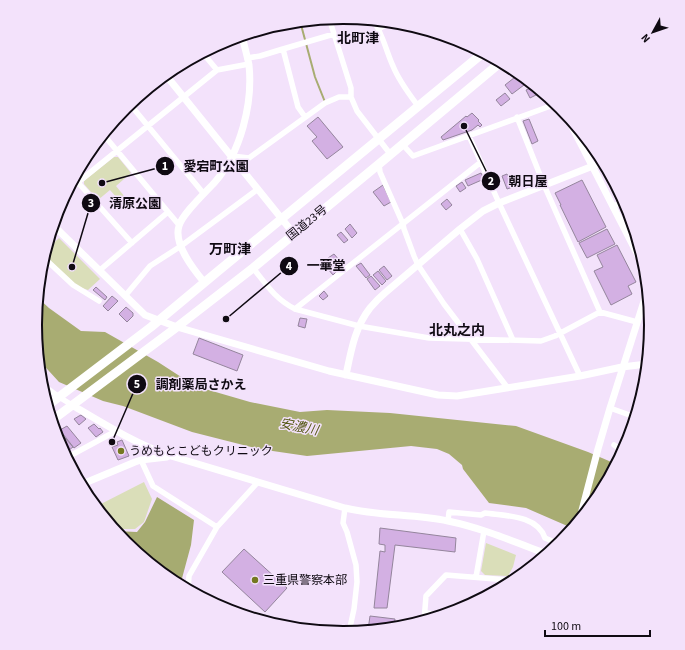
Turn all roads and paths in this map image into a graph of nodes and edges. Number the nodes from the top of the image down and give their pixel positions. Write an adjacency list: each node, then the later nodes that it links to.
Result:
1 (331, 25): 4 (street)
2 (382, 27): 3 (street)
3 (379, 29): 15 (street)
4 (334, 34): 6 (street); 14 (street)
5 (243, 41): 9 (street)
6 (283, 49): 9 (street); 18 (street)
7 (479, 56): 15 (highway, 国道23号)
8 (206, 57): 11 (street)
9 (248, 61): 11 (street); 28 (street)
10 (496, 66): 25 (highway, 国道23号)
11 (217, 70): 13 (street)
12 (169, 79): 13 (street)
13 (183, 97): 20 (street); 28 (street)
14 (351, 97): 18 (street); 24 (street)
15 (418, 106): 24 (highway, 国道23号)
16 (549, 106): 19 (street)
17 (133, 109): 20 (street)
18 (305, 117): 28 (street)
19 (517, 117): 21 (street); 35 (street)
20 (148, 126): 26 (street); 37 (street)
21 (469, 136): 25 (street); 29 (street)
22 (578, 138): 32 (street)
23 (106, 139): 26 (street)
24 (378, 139): 27 (street); 42 (highway, 国道23号)
25 (402, 145): 27 (highway, 国道23号)
26 (117, 152): 33 (street); 41 (street)
27 (391, 155): 30 (highway, 国道23号)
28 (232, 156): 36 (street); 37 (street)
29 (481, 162): 38 (street); 43 (street)
30 (379, 164): 43 (street); 47 (highway, 国道23号)
31 (597, 164): 32 (street)
32 (592, 166): 35 (street); 40 (street)
33 (81, 177)
34 (78, 182): 49 (street)
35 (544, 185): 38 (street); 60 (street)
36 (258, 189): 42 (street); 50 (street)
37 (204, 194): 44 (street)
38 (499, 203): 46 (street); 65 (street)
39 (618, 204): 40 (street)
40 (613, 206): 48 (street)
41 (168, 212): 44 (street); 49 (street)
42 (282, 219): 47 (street); 55 (highway, 国道23号)
43 (403, 224): 52 (street); 59 (street)
44 (179, 225): 50 (street)
45 (57, 229): 54 (street)
46 (460, 229): 52 (street); 67 (street)
47 (294, 234): 53 (highway, 国道23号)
48 (632, 242)
49 (132, 243): 54 (street)
50 (181, 246): 55 (street); 56 (street)
51 (48, 261): 57 (street)
52 (418, 265): 63 (street); 66 (street)
53 (253, 268): 59 (street); 64 (highway, 国道23号)
54 (100, 270): 56 (street)
55 (204, 282): 61 (highway, 国道23号)
56 (125, 296): 61 (street)
57 (99, 301)
58 (643, 304): 62 (street)
59 (295, 309): 63 (street)
60 (600, 312): 62 (street); 65 (street)
61 (159, 321): 64 (street); 74 (highway, 国道23号)
62 (637, 322): 69 (street)
63 (359, 326): 66 (street); 70 (street)
64 (173, 329): 70 (street); 76 (highway, 国道23号)
65 (560, 333): 67 (street); 71 (street)
66 (471, 340): 67 (street); 72 (street)
67 (513, 340)
68 (641, 365): 69 (street)
69 (622, 368): 71 (street); 77 (street)
70 (346, 375): 72 (street)
71 (580, 376): 72 (street)
72 (508, 387)
73 (48, 389): 74 (street)
74 (60, 396): 75 (highway, 国道23号); 76 (street)
75 (52, 402)
76 (74, 404): 79 (highway, 国道23号); 80 (street)
77 (610, 408): 78 (street); 88 (street)
78 (630, 415)
79 (56, 417)
80 (116, 431): 83 (street); 84 (street)
81 (614, 445): 82 (street)
82 (617, 447)
83 (72, 455)
84 (171, 456): 85 (street); 87 (street)
85 (141, 460): 86 (street); 91 (street)
86 (86, 482)
87 (258, 482): 89 (street); 91 (street)
88 (583, 505)
89 (345, 508): 90 (street); 100 (street)
90 (448, 521): 92 (street); 93 (street)
91 (217, 527): 97 (street)
92 (484, 531): 94 (street); 95 (street)
93 (552, 541)
94 (540, 552)
95 (476, 577): 96 (street); 98 (street)
96 (503, 580)
97 (188, 584)
98 (425, 613): 99 (street)
99 (428, 613)
100 (350, 626)

